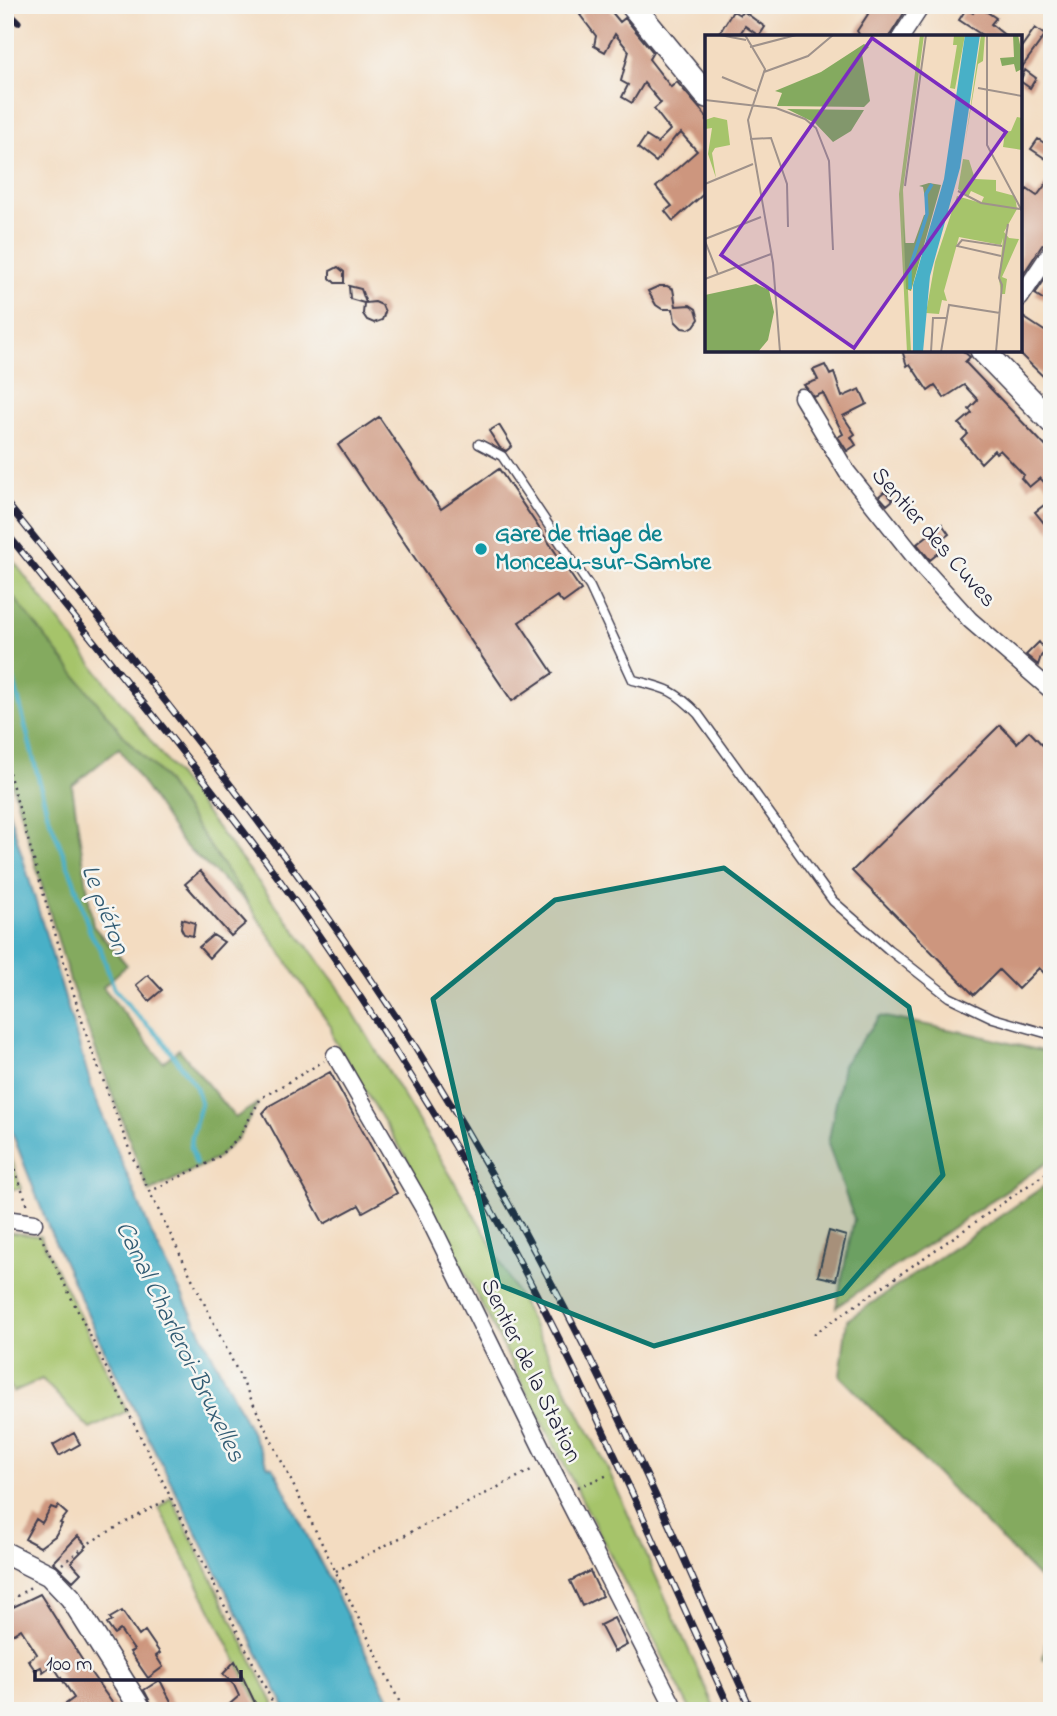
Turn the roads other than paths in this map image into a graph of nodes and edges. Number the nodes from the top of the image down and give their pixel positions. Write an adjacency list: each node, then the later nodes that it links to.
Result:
1 (632, 5): 4 (main road)
2 (922, 5): 3 (street)
3 (902, 35)
4 (705, 94)
5 (1052, 250): 6 (street)
6 (1022, 295)
7 (984, 352): 9 (main road)
8 (802, 397): 11 (street, Sentier des Cuves)
9 (1052, 422)
10 (479, 444): 12 (lane)
11 (1052, 691)
12 (1052, 1035)
13 (335, 1055): 18 (street, Sentier de la Station)
14 (5, 1219): 15 (street)
15 (34, 1223)
16 (5, 1553): 17 (street)
17 (142, 1711)
18 (676, 1711)

